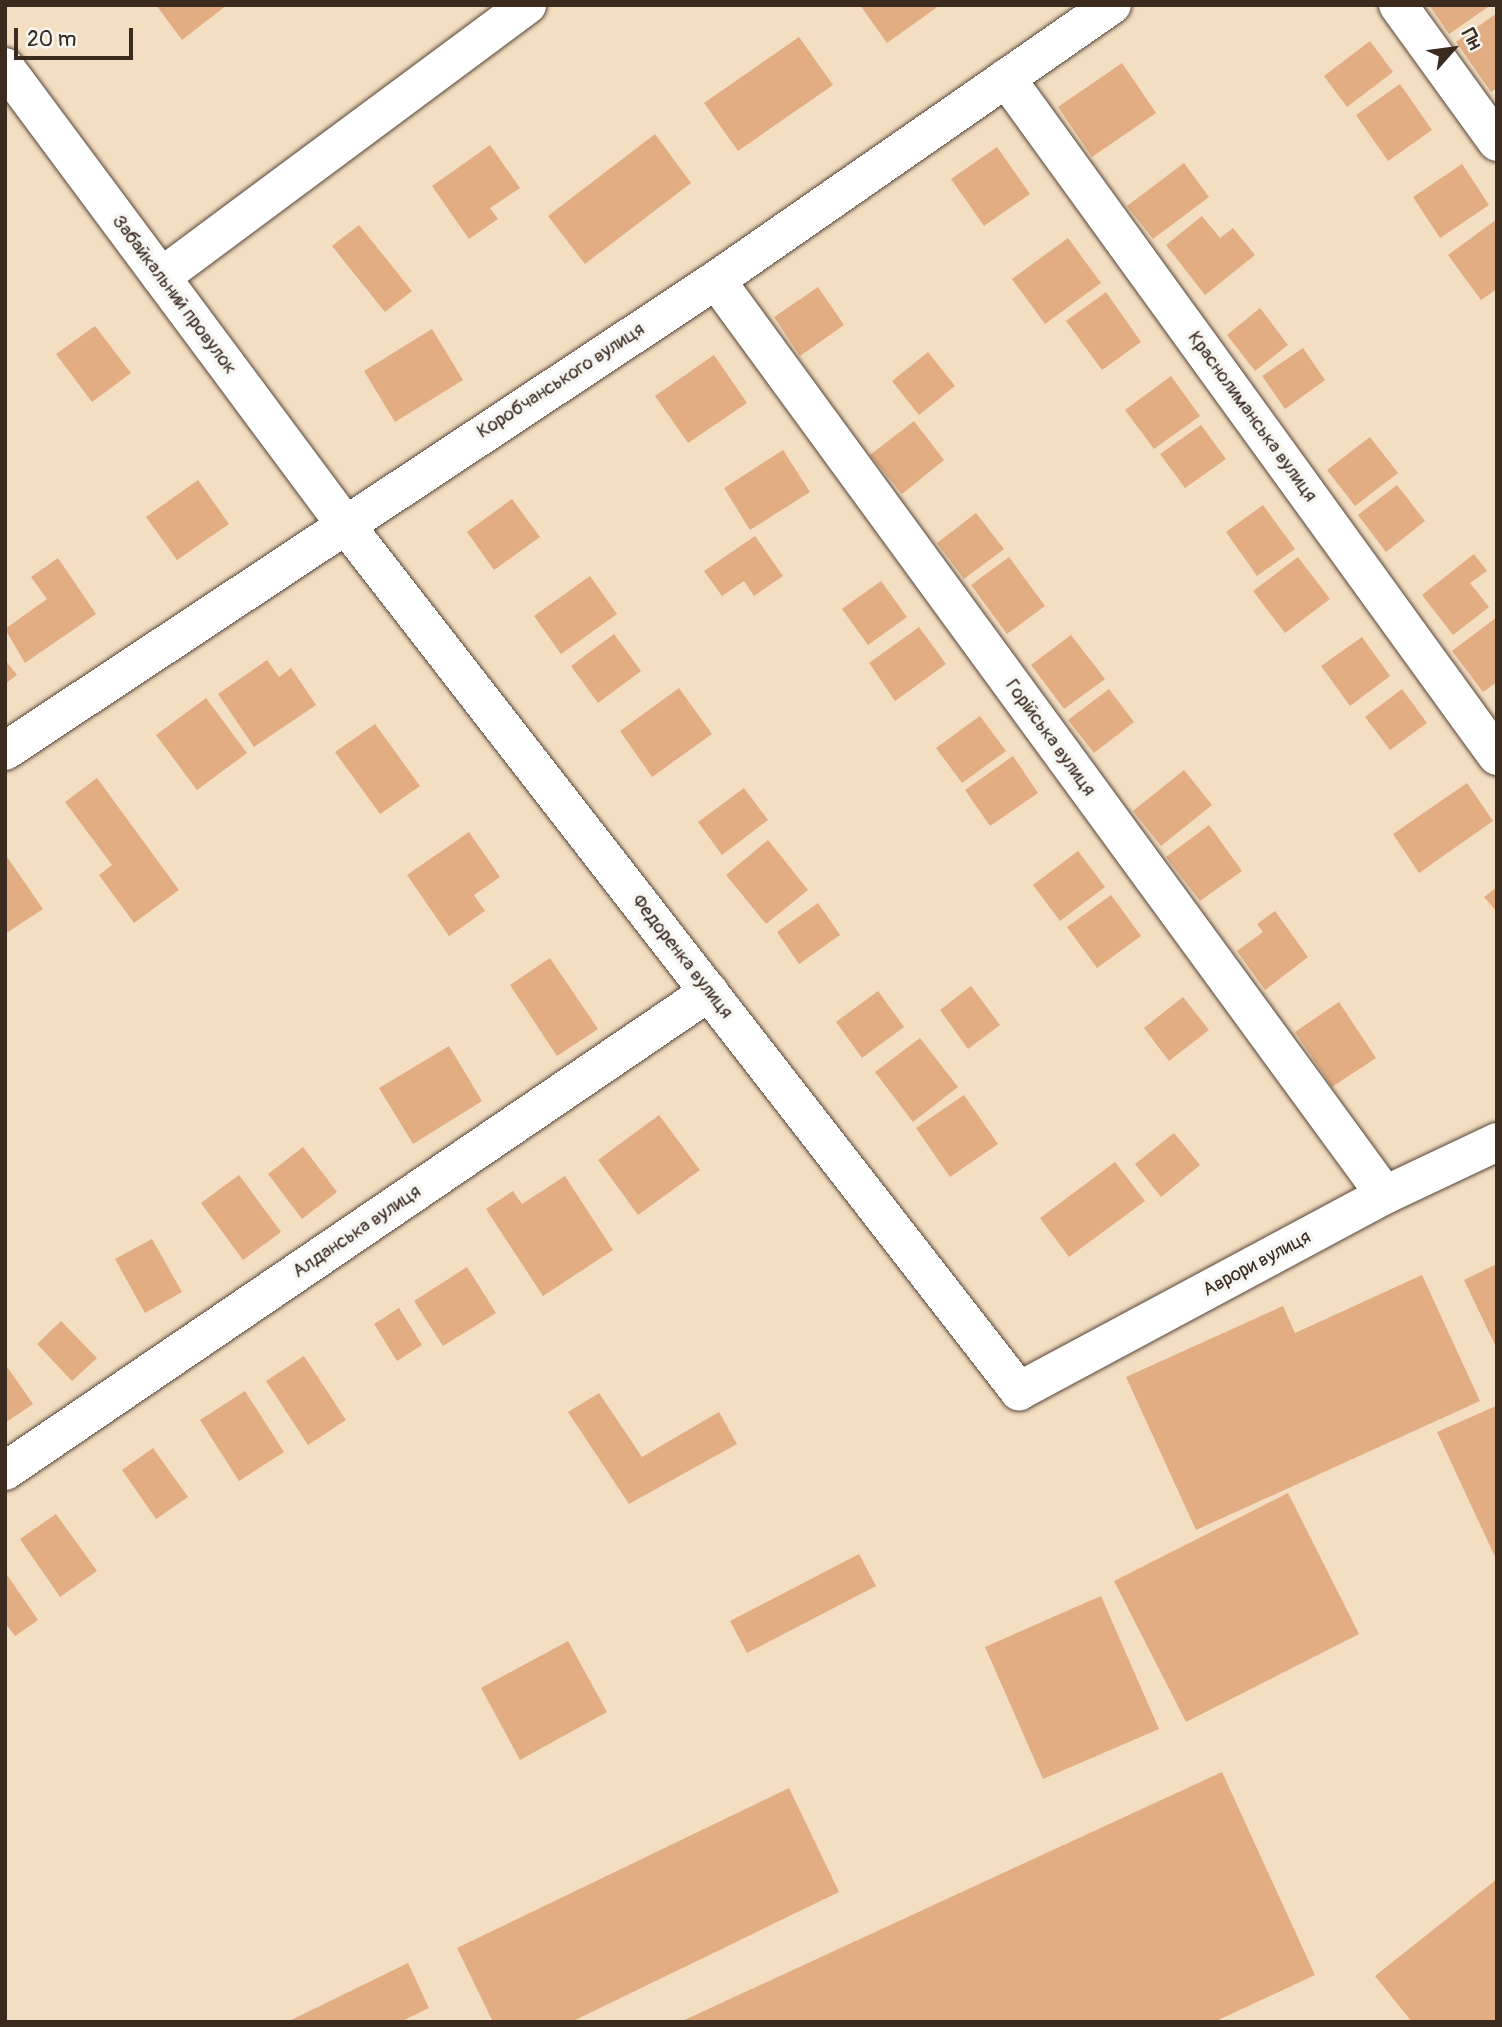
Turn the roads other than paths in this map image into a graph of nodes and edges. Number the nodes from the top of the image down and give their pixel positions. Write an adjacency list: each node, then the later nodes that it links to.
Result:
1 (527, 5): 7 (street)
2 (1112, 5): 5 (street, Коробчанського вулиця)
3 (1398, 5): 6 (street)
4 (5, 67): 7 (street, Забайкальний провулок)
5 (1006, 78): 8 (street, Коробчанського вулиця); 11 (street, Краснолиманська вулиця)
6 (1497, 142)
7 (161, 277): 9 (street, Забайкальний провулок)
8 (716, 280): 9 (street, Коробчанського вулиця); 14 (street, Горійська вулиця)
9 (344, 523): 10 (street, Коробчанського вулиця); 12 (street, Федоренка вулиця)
10 (5, 751)
11 (1497, 756)
12 (709, 992): 15 (street, Федоренка вулиця); 16 (street, Алданська вулиця)
13 (1497, 1142): 14 (street, Аврори вулиця)
14 (1385, 1195): 15 (street, Аврори вулиця)
15 (1019, 1391)
16 (5, 1471)

